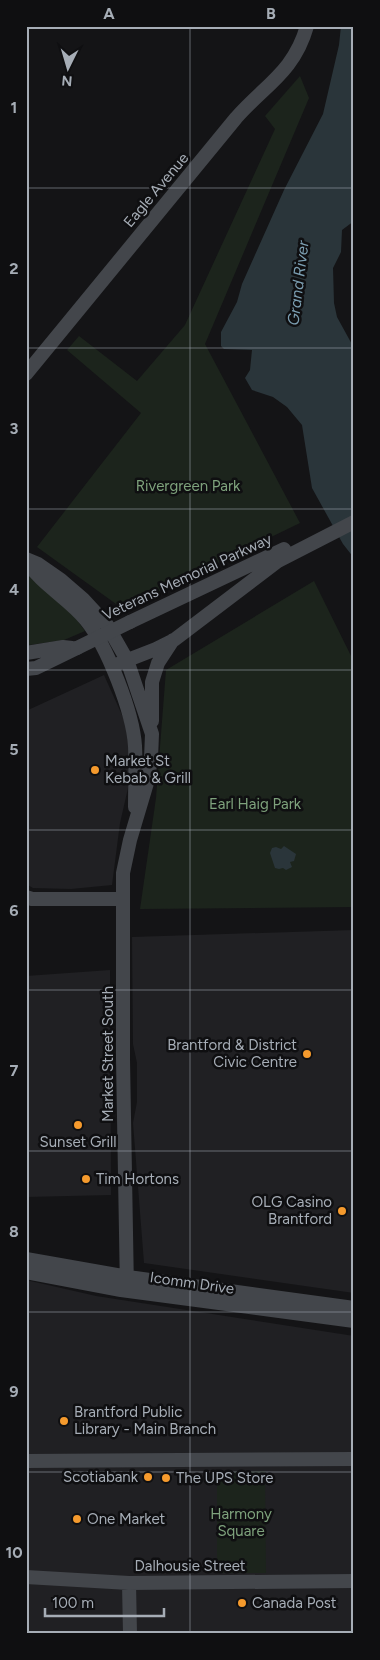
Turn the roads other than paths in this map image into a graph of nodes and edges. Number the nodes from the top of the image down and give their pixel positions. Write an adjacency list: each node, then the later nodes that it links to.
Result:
1 (307, 26): 2 (main road, Eagle Avenue)
2 (26, 374)
3 (354, 521): 4 (main road, Veterans Memorial Parkway)
4 (276, 557): 6 (main road); 7 (main road, Veterans Memorial Parkway, bridge)
5 (26, 560): 9 (main road, Market Street South); 10 (main road, Market Street South)
6 (174, 640): 9 (main road); 13 (main road)
7 (77, 648): 8 (main road); 11 (main road, Veterans Memorial Parkway)
8 (26, 654)
9 (127, 660): 10 (main road); 13 (main road, Market Street South)
10 (112, 666): 14 (main road, Market Street South)
11 (31, 669): 12 (main road, Veterans Memorial Parkway)
12 (26, 681)
13 (152, 734): 14 (main road, Market Street South)
14 (136, 820): 16 (main road, Market Street South)
15 (26, 897): 16 (main road)
16 (123, 899): 19 (main road, Market Street South)
17 (26, 1260): 19 (main road, Icomm Drive)
18 (26, 1272): 19 (main road, Icomm Drive)
19 (128, 1284): 20 (main road, Icomm Drive); 21 (main road, Icomm Drive)
20 (354, 1308)
21 (354, 1321)
22 (354, 1459): 23 (main road)
23 (26, 1462)
24 (26, 1577): 26 (main road, Dalhousie Street)
25 (354, 1582): 26 (main road, Dalhousie Street)
26 (130, 1583): 27 (main road)
27 (130, 1634)

